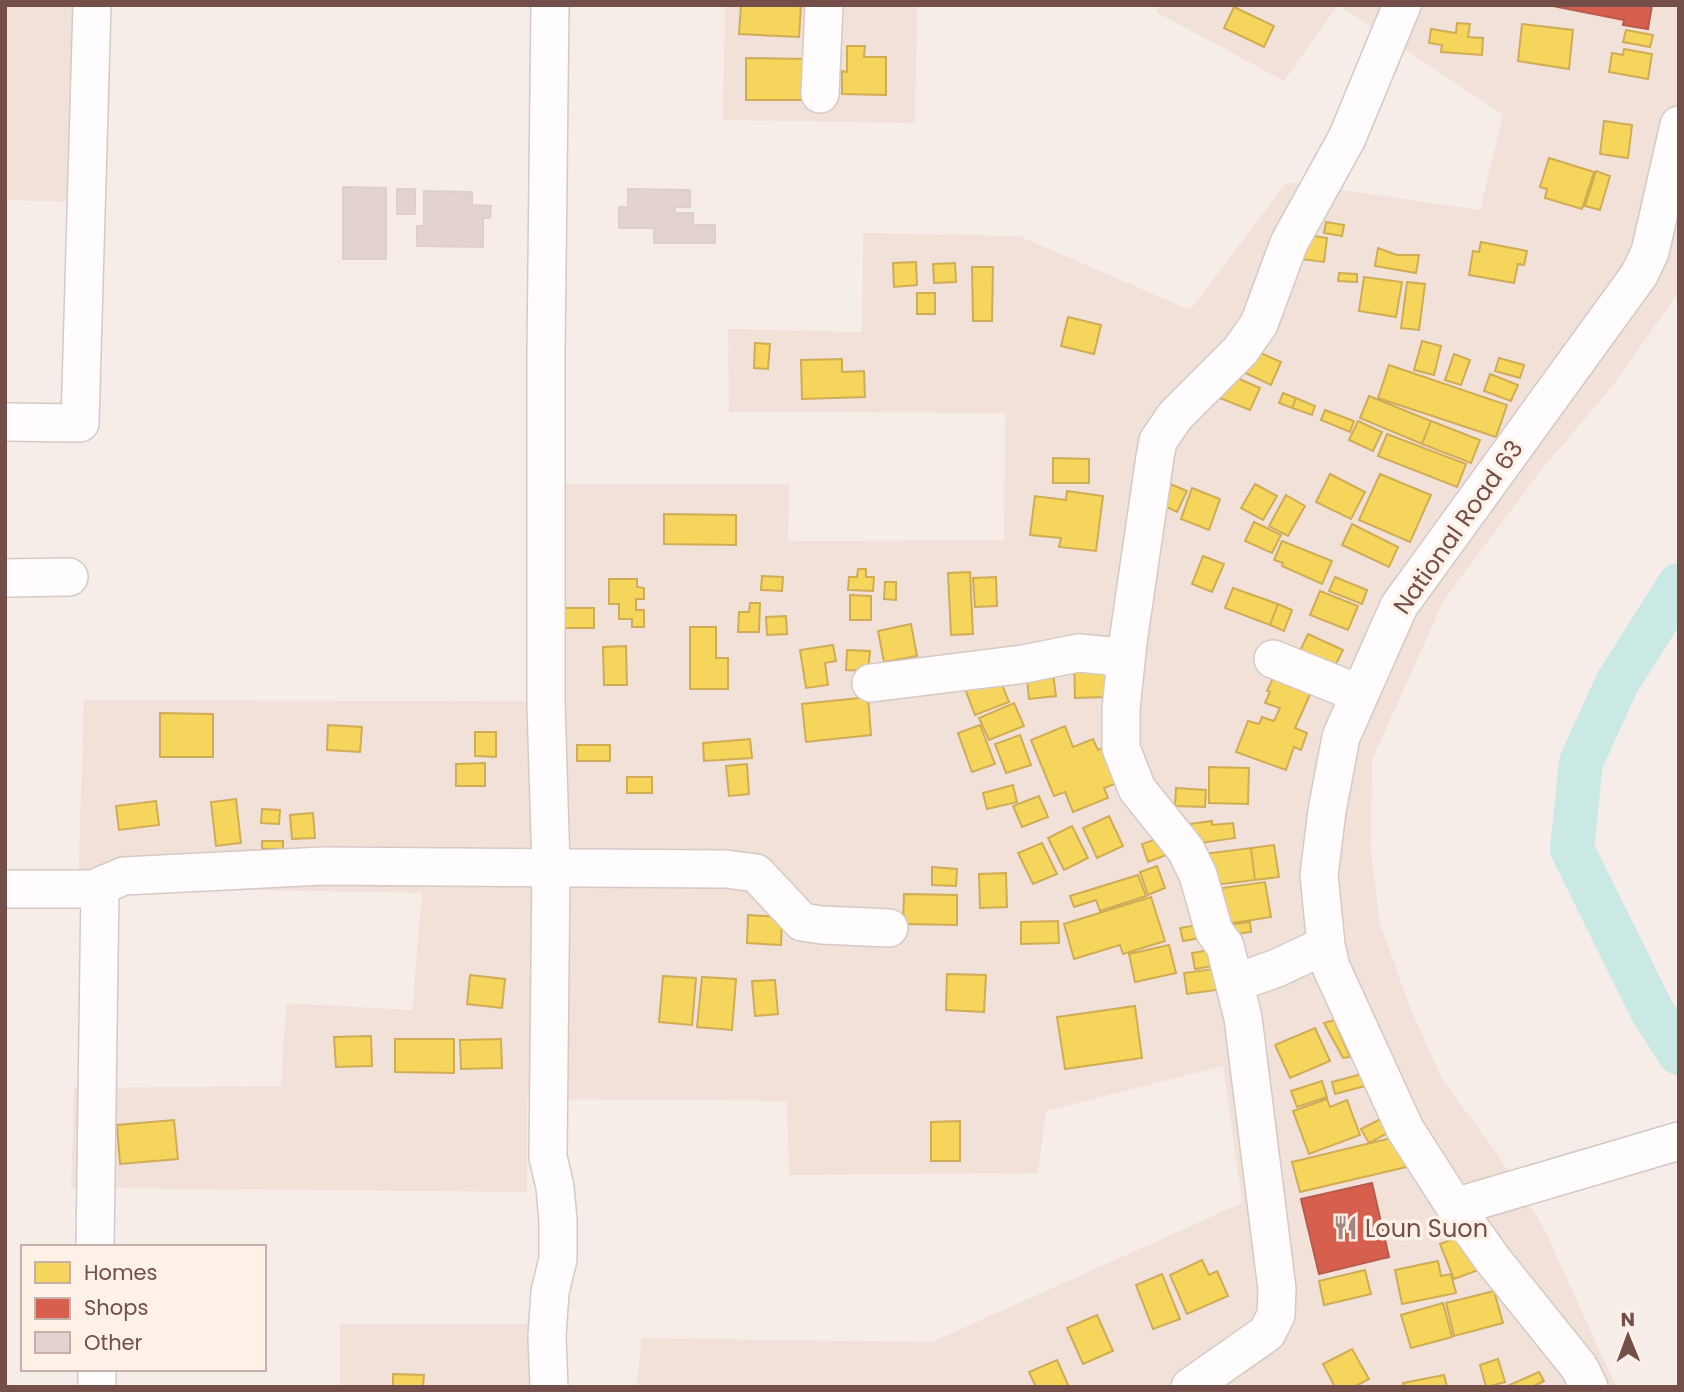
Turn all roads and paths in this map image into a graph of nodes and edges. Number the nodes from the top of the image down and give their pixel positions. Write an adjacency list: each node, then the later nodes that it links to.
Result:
1 (92, 5): 7 (street)
2 (550, 5): 14 (street)
3 (824, 5): 5 (street)
4 (1402, 5): 11 (street)
5 (820, 94)
6 (1679, 125): 13 (street, National Road 63)
7 (5, 422)
8 (5, 578): 9 (street)
9 (69, 578)
10 (1273, 659): 13 (street)
11 (1125, 668): 12 (street); 19 (street)
12 (871, 683)
13 (1360, 694): 18 (street, National Road 63)
14 (551, 866): 15 (street); 17 (street); 24 (street)
15 (100, 887): 16 (street); 22 (street)
16 (5, 890)
17 (889, 928)
18 (1326, 945): 19 (street); 21 (street, National Road 63)
19 (1235, 983): 23 (street)
20 (1679, 1141): 21 (street)
21 (1455, 1207): 26 (street, National Road 63)
22 (95, 1245)
23 (1225, 1375): 25 (street)
24 (549, 1387)
25 (1190, 1387)
26 (1589, 1387)

